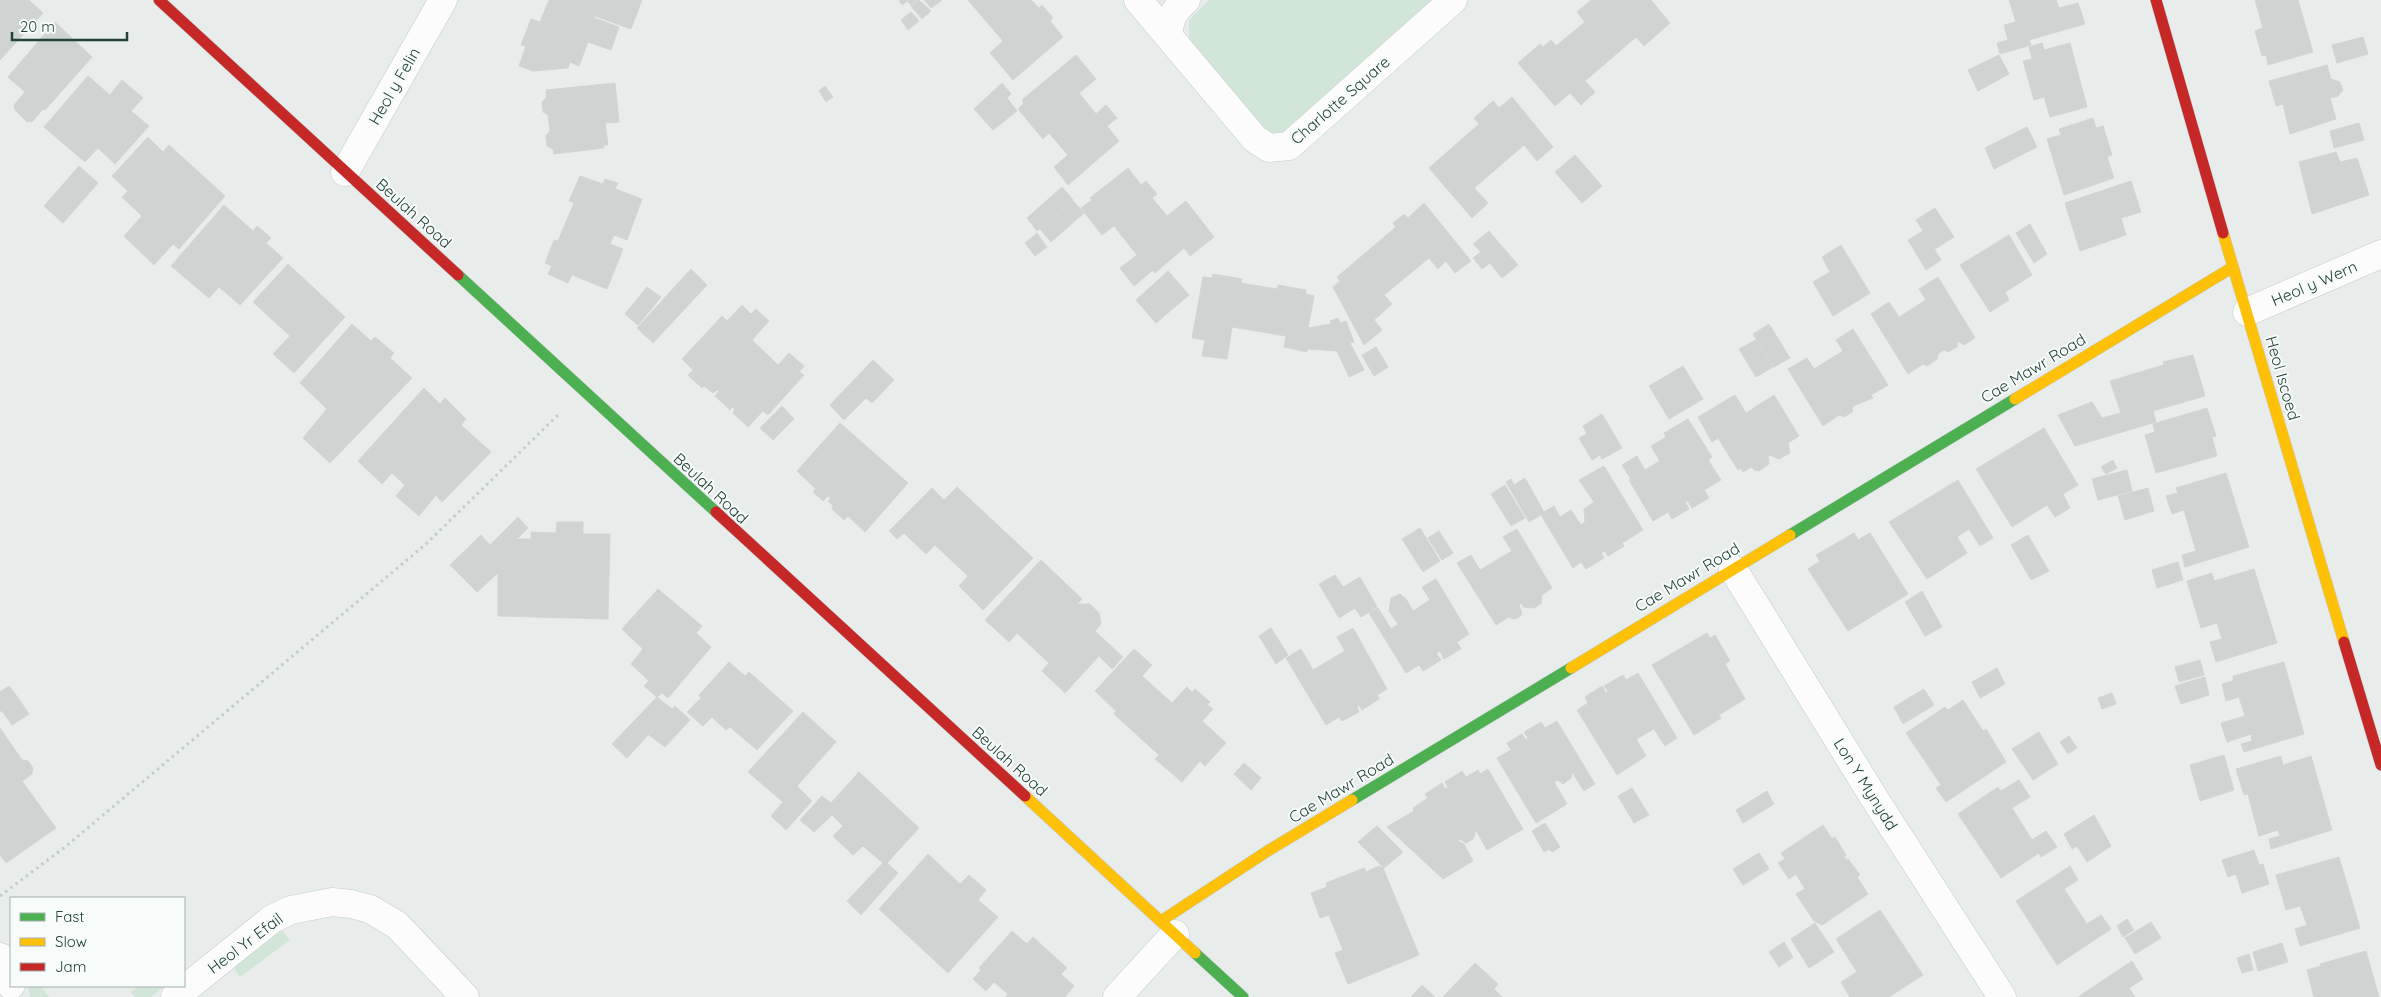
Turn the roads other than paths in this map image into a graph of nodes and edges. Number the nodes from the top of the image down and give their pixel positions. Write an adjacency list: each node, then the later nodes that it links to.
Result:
1 (160, 0): 8 (street, Beulah Road)
2 (443, 0): 8 (street, Heol y Felin)
3 (1138, 0): 7 (street, Charlotte Square)
4 (1186, 0): 7 (street)
5 (1453, 0): 7 (street, Charlotte Square)
6 (2156, 0): 10 (street, Heol Iscoed)
7 (1168, 35)
8 (345, 172): 14 (street, Beulah Road)
9 (2381, 254): 11 (street, Heol y Wern)
10 (2233, 267): 11 (street, Heol Iscoed); 12 (street, Cae Mawr Road)
11 (2247, 312): 13 (street, Heol Iscoed)
12 (1733, 569): 14 (street, Cae Mawr Road); 21 (street, Lon Y Mynydd)
13 (2381, 765)
14 (1168, 927): 19 (street); 20 (street, Beulah Road)
15 (0, 957): 16 (street)
16 (10, 982)
17 (175, 997): 18 (street, Heol Yr Efail)
18 (465, 997)
19 (1117, 997)
20 (1243, 997)
21 (2002, 997)

